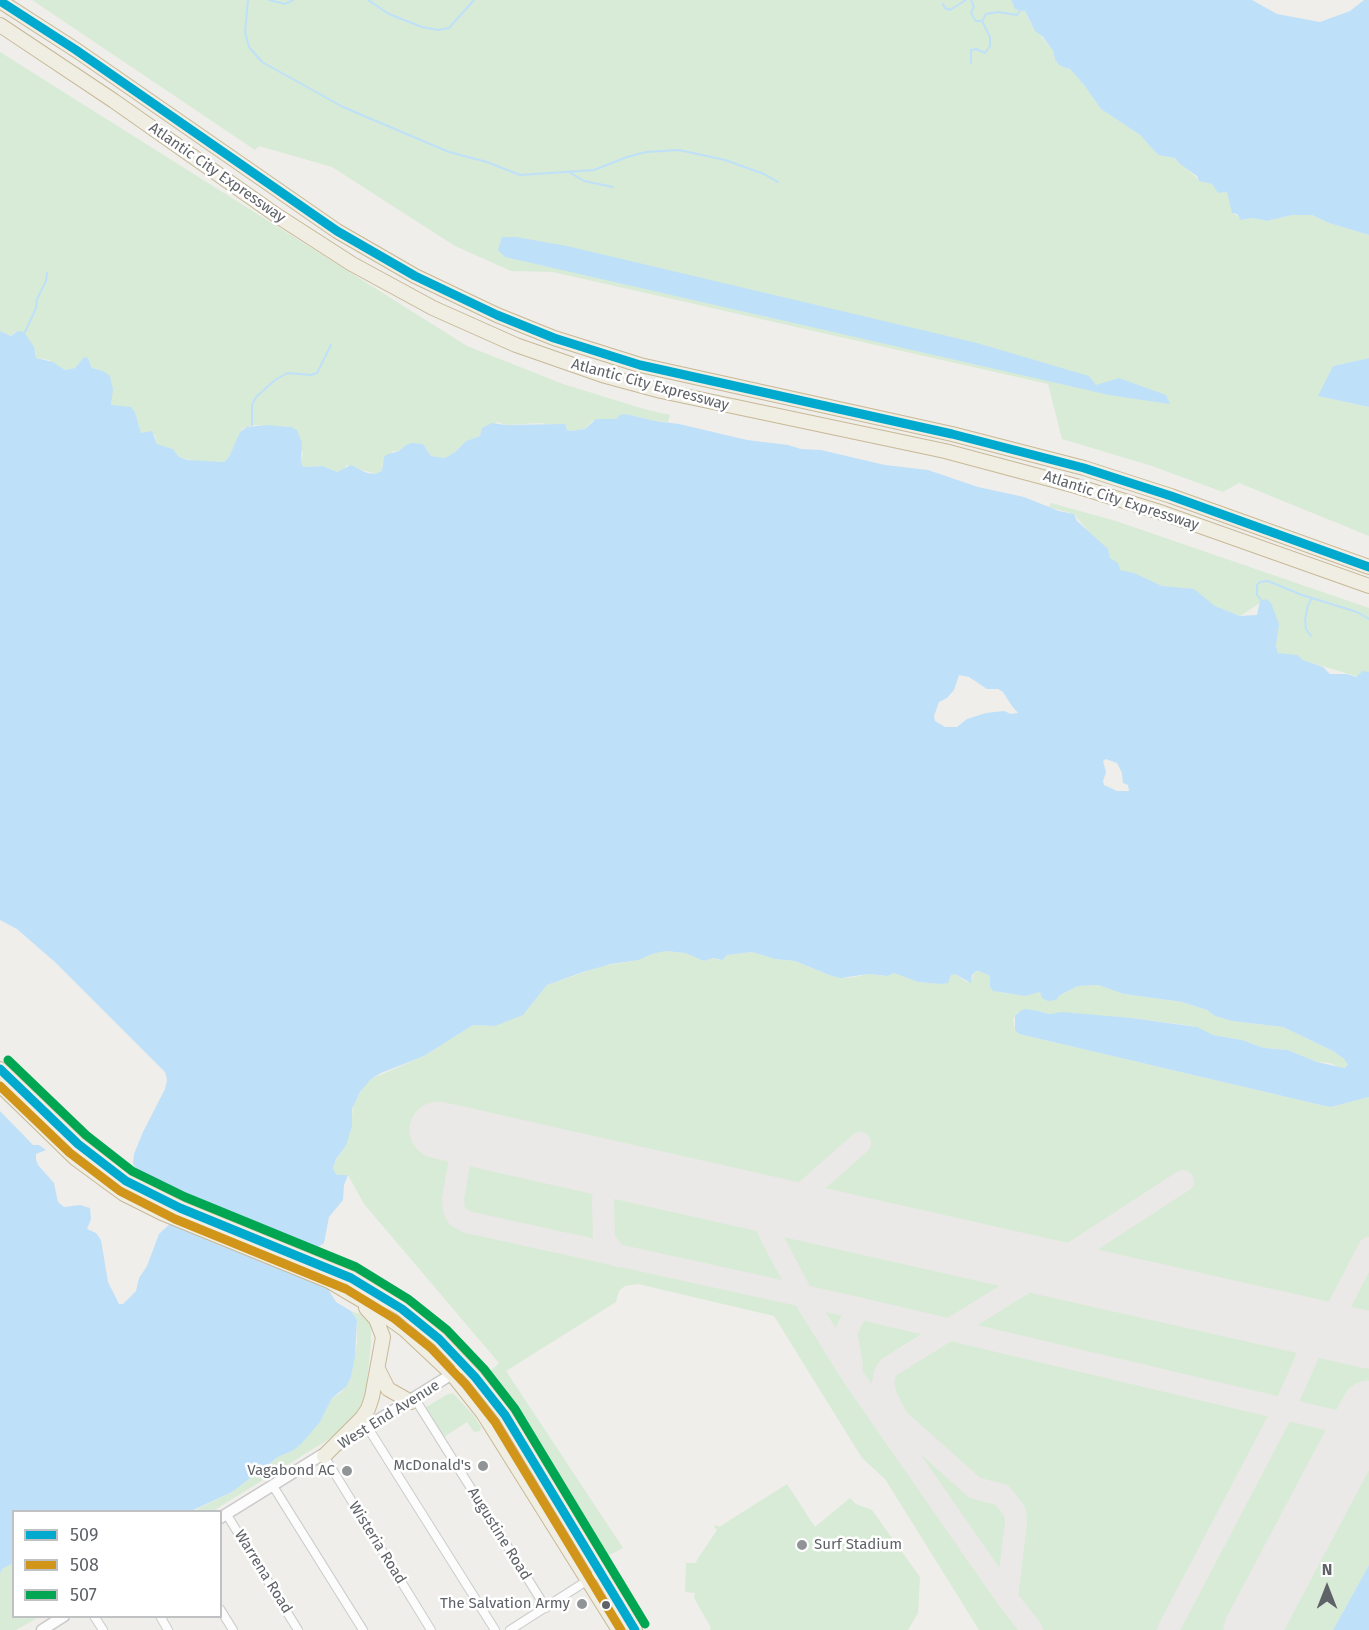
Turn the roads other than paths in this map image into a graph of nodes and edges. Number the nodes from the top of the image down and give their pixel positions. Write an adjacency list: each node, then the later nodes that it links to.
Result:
1 (0, 2): 3 (highway, Atlantic City Expressway)
2 (0, 25): 4 (highway, Atlantic City Expressway)
3 (1369, 567)
4 (1369, 586)
5 (0, 1068): 7 (highway)
6 (0, 1085): 7 (highway)
7 (164, 1208): 8 (highway)
8 (332, 1276): 9 (highway); 10 (highway)
9 (344, 1289): 11 (highway); 12 (highway)
10 (465, 1366): 12 (main road, West End Avenue); 18 (highway)
11 (378, 1369): 13 (highway); 15 (highway)
12 (452, 1374): 13 (main road, West End Avenue); 18 (highway)
13 (413, 1400): 14 (main road, West End Avenue); 19 (street, Augustine Road)
14 (368, 1428): 15 (main road, West End Avenue); 27 (street)
15 (324, 1456): 16 (main road, West End Avenue); 26 (street, Wisteria Road)
16 (273, 1486): 17 (main road, West End Avenue); 25 (street)
17 (224, 1516): 24 (street, Warrena Road)
18 (594, 1577): 19 (street); 29 (highway); 30 (highway)
19 (546, 1608): 28 (street)
20 (222, 1612): 23 (street)
21 (62, 1618): 22 (main road)
22 (42, 1630)
23 (233, 1630)
24 (298, 1630)
25 (363, 1630)
26 (431, 1630)
27 (495, 1630)
28 (510, 1630)
29 (619, 1630)
30 (635, 1630)

